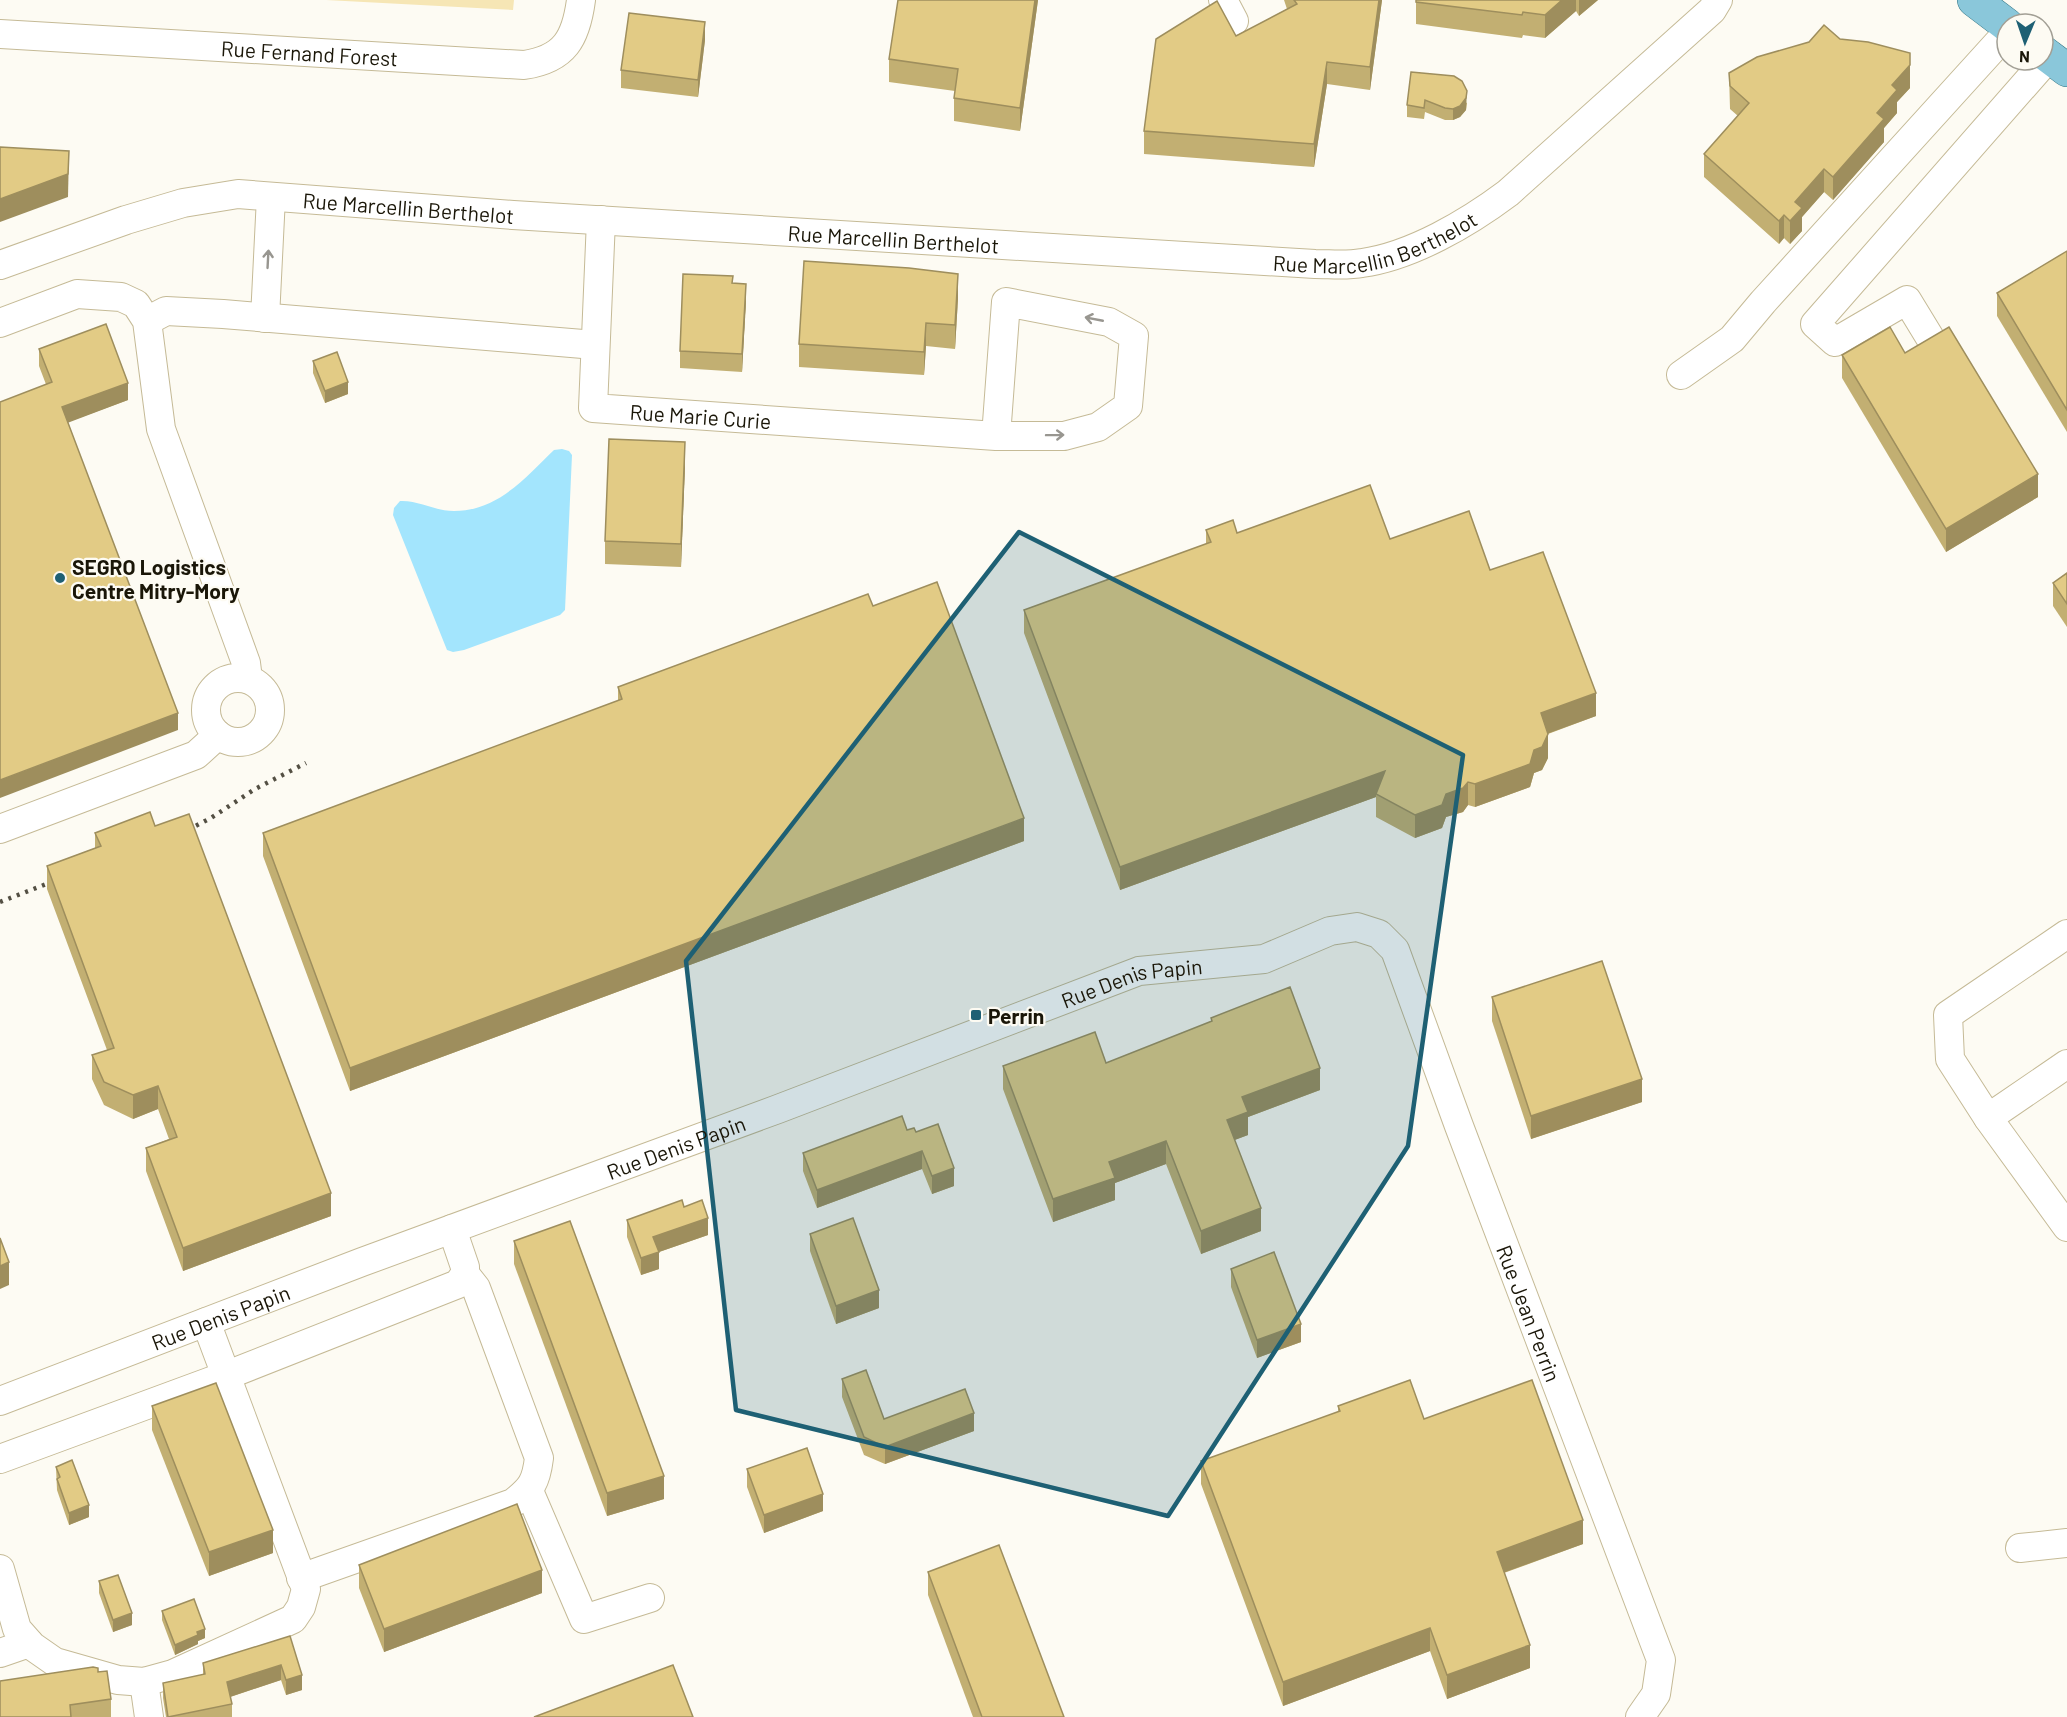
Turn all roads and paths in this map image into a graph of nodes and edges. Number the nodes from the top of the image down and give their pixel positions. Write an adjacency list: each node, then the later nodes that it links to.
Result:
1 (581, 0): 5 (street, Rue Fernand Forest)
2 (1974, 0): 4 (main road)
3 (1723, 3): 9 (street, Rue Marcellin Berthelot)
4 (1995, 16)
5 (0, 34)
6 (1995, 46): 16 (street)
7 (2042, 72): 14 (street)
8 (271, 197): 9 (street, Rue Marcellin Berthelot); 10 (street, Rue Marcellin Berthelot); 11 (street, one-way to 8)
9 (601, 220): 15 (street, Rue Marie Curie)
10 (0, 265)
11 (265, 318): 12 (street); 15 (street)
12 (147, 321): 13 (street); 18 (street)
13 (0, 323)
14 (1932, 341)
15 (595, 345): 17 (street, Rue Marie Curie)
16 (1681, 375)
17 (996, 436): 17 (street, one-way to 17)
18 (248, 680): 19 (street); 19 (street)
19 (218, 735): 20 (street)
20 (0, 829)
21 (1357, 927): 26 (street, Rue Denis Papin); 42 (street, Rue Jean Perrin)
22 (2067, 934): 24 (street)
23 (2067, 1064): 24 (street)
24 (1988, 1118): 25 (street)
25 (2067, 1227)
26 (452, 1229): 27 (street); 28 (street, Rue Denis Papin)
27 (465, 1274): 29 (street); 32 (street)
28 (206, 1322): 29 (street); 30 (street, Rue Denis Papin)
29 (225, 1376): 31 (street); 36 (street)
30 (0, 1401)
31 (0, 1459)
32 (529, 1491): 36 (street); 37 (street)
33 (2067, 1543): 34 (street)
34 (2020, 1548)
35 (0, 1569): 38 (street)
36 (301, 1578): 40 (street)
37 (651, 1598)
38 (29, 1643): 39 (street); 40 (street)
39 (0, 1653)
40 (144, 1682): 41 (street)
41 (149, 1717)
42 (1640, 1717)

